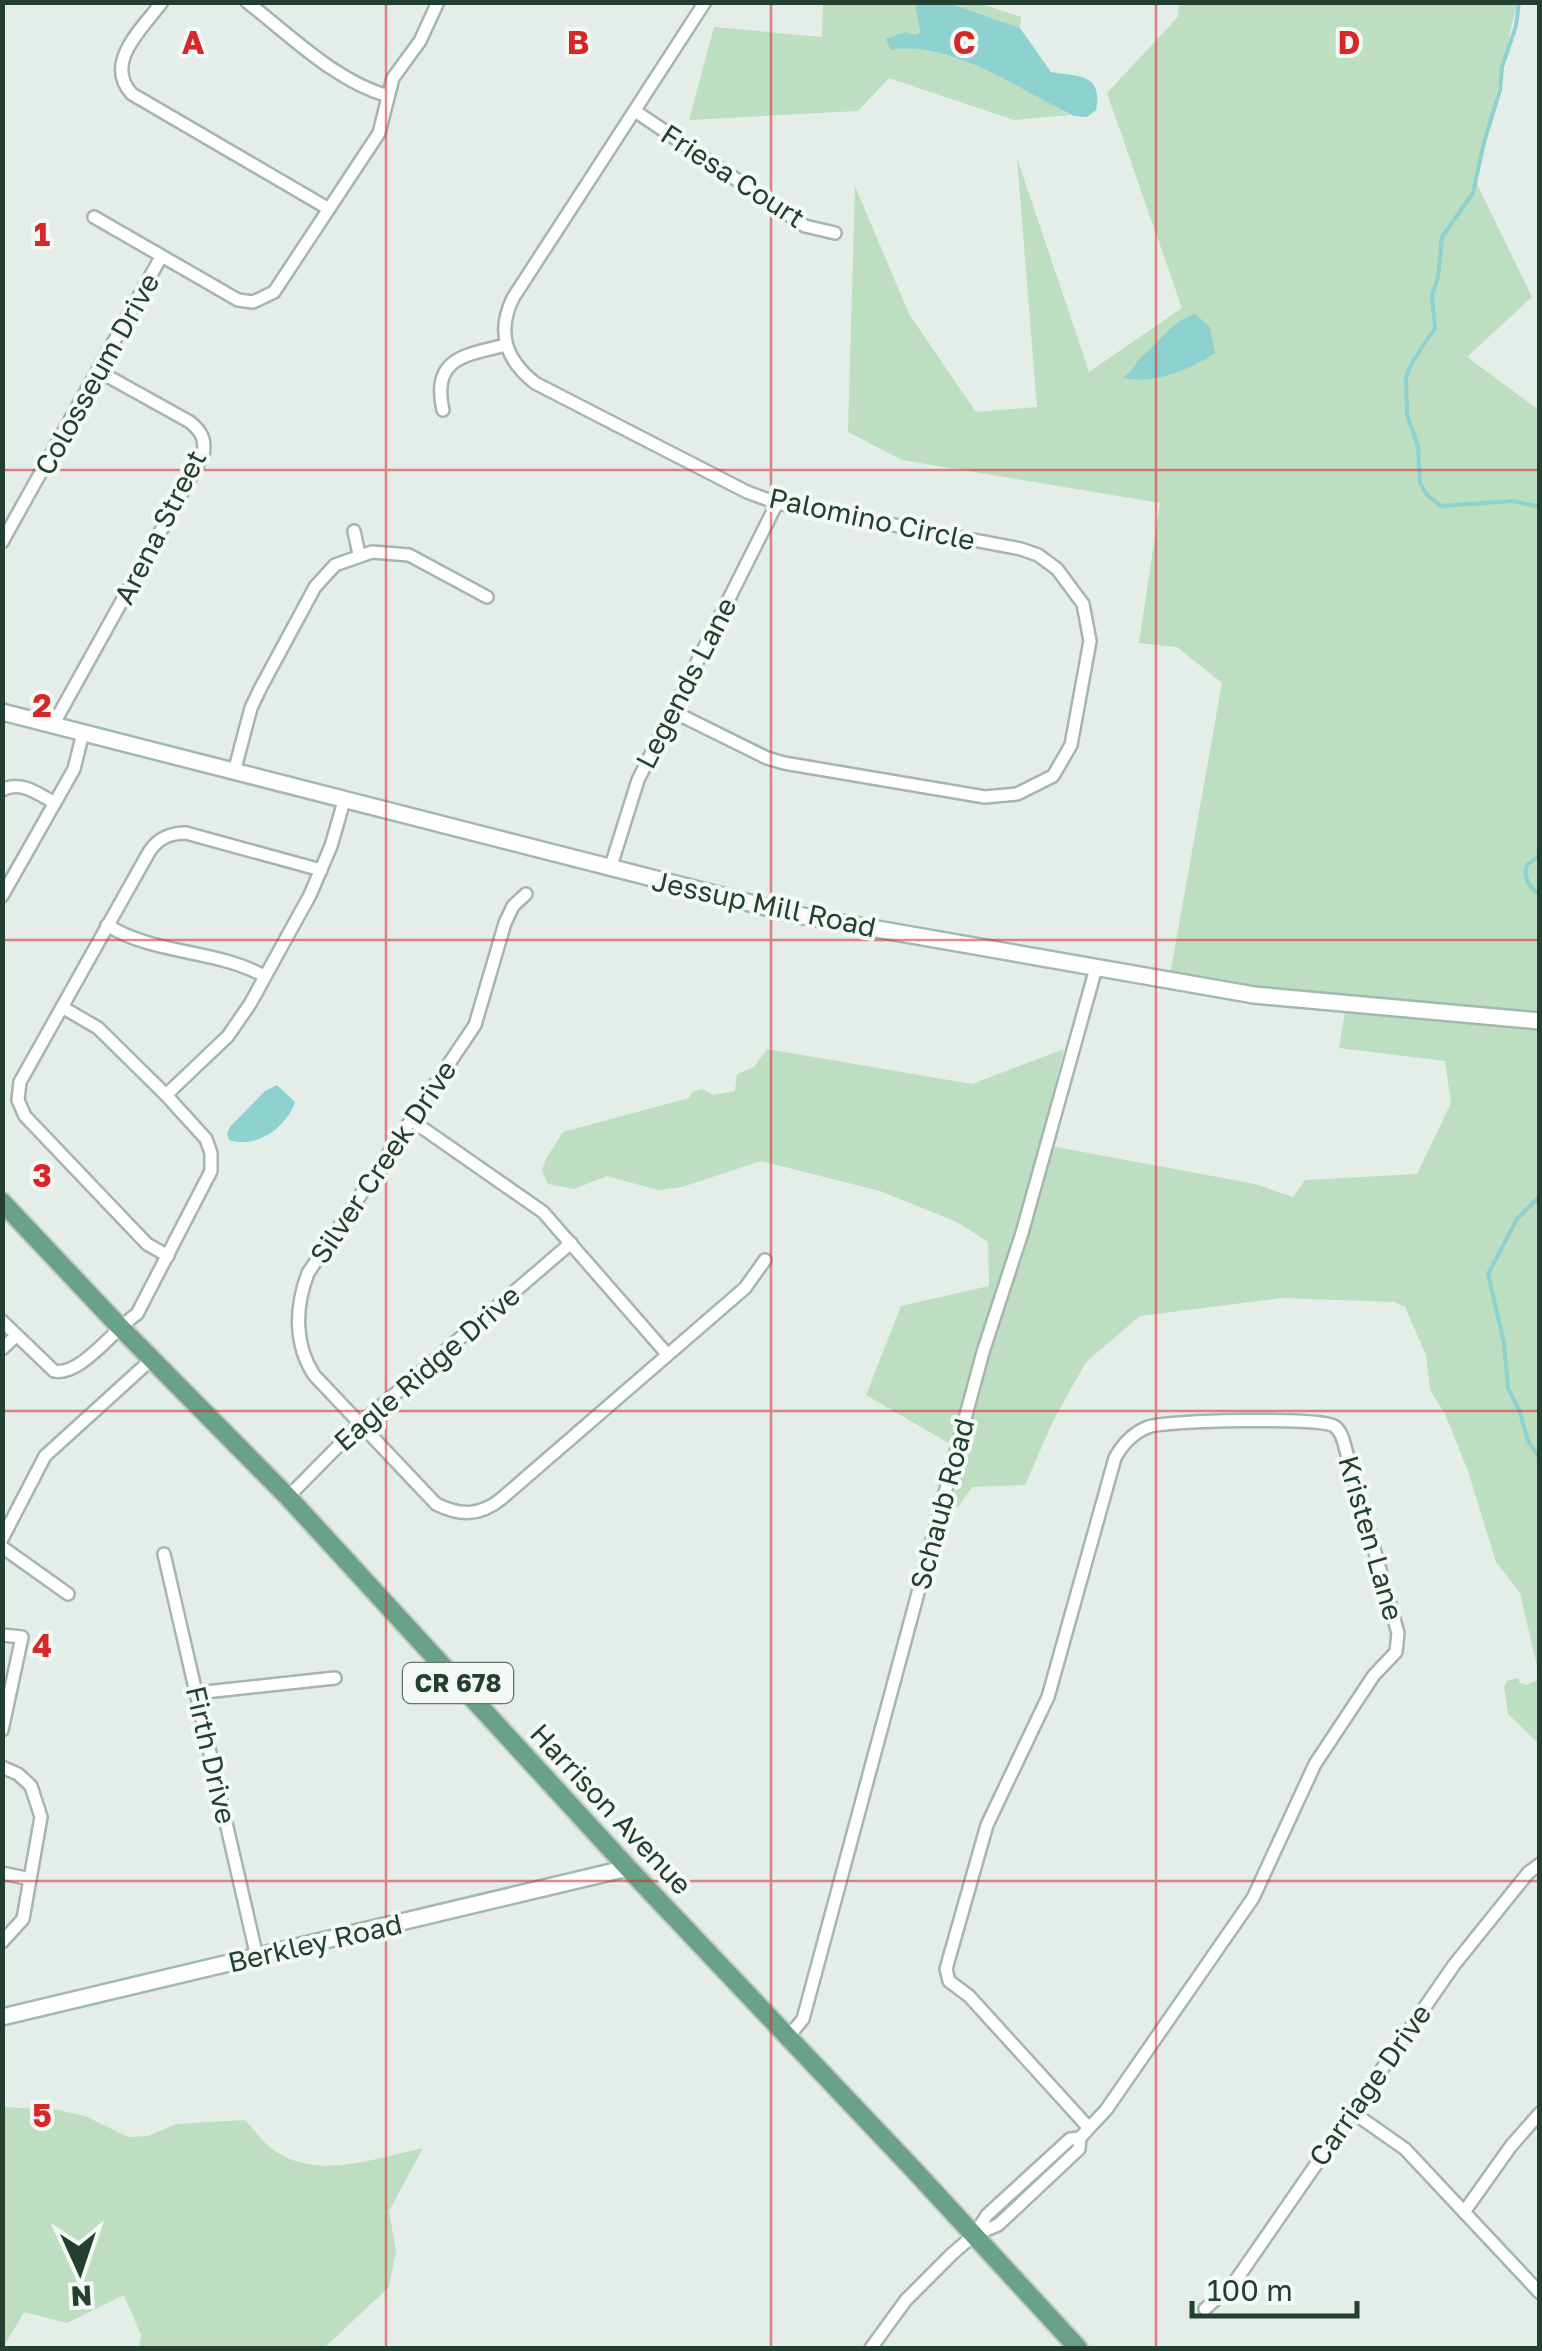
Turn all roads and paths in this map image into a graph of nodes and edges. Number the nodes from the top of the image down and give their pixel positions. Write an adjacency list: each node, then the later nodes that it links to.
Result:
1 (162, 2): 7 (street)
2 (247, 2): 5 (street)
3 (438, 2): 5 (street)
4 (705, 2): 6 (street)
5 (388, 96): 7 (street)
6 (634, 111): 9 (street, Friesa Court); 11 (street)
7 (330, 209): 10 (street)
8 (94, 216): 10 (street)
9 (835, 233)
10 (161, 257): 12 (street, Colosseum Drive)
11 (506, 346): 13 (street); 14 (street, Palomino Circle)
12 (100, 372): 16 (street, Colosseum Drive); 21 (street, Arena Street)
13 (443, 410)
14 (776, 502): 19 (street, Legends Lane); 19 (street, Palomino Circle)
15 (354, 531): 17 (street)
16 (2, 542)
17 (359, 554): 18 (street); 23 (street)
18 (487, 597)
19 (672, 711): 27 (street, Legends Lane)
20 (2, 712): 21 (street, Jessup Mill Road)
21 (54, 725): 22 (street, Jessup Mill Road)
22 (83, 733): 23 (street, Jessup Mill Road); 26 (street)
23 (234, 772): 25 (street, Jessup Mill Road)
24 (2, 790): 26 (street)
25 (344, 801): 27 (street, Jessup Mill Road); 28 (street)
26 (54, 803): 30 (street)
27 (610, 869): 32 (street, Jessup Mill Road)
28 (321, 870): 31 (street); 33 (street)
29 (526, 894): 37 (street, Silver Creek Drive)
30 (2, 896)
31 (107, 925): 33 (street); 34 (street)
32 (1096, 968): 35 (street, Jessup Mill Road); 66 (street, Schaub Road)
33 (264, 976): 36 (street)
34 (62, 1007): 36 (street); 40 (street)
35 (1540, 1021)
36 (166, 1095): 40 (street)
37 (411, 1120): 39 (street); 48 (street, Silver Creek Drive)
38 (2, 1202): 43 (main road, Harrison Avenue / CR 678)
39 (570, 1243): 46 (street); 48 (street, Eagle Ridge Drive)
40 (168, 1256): 43 (street)
41 (765, 1260): 46 (street, Silver Creek Drive)
42 (2, 1321): 44 (street)
43 (118, 1326): 44 (street); 47 (main road, Harrison Avenue / CR 678)
44 (16, 1336): 45 (street)
45 (2, 1349)
46 (667, 1354): 48 (street, Silver Creek Drive)
47 (153, 1358): 49 (main road, Harrison Avenue / CR 678); 50 (street)
48 (359, 1424): 49 (street, Eagle Ridge Drive)
49 (288, 1497): 60 (main road, Harrison Avenue / CR 678)
50 (2, 1540)
51 (2, 1548): 53 (street)
52 (164, 1554): 56 (street, Firth Drive)
53 (68, 1594)
54 (2, 1635): 57 (street)
55 (335, 1678): 56 (street)
56 (196, 1693): 64 (street, Firth Drive)
57 (2, 1730)
58 (2, 1767): 62 (street)
59 (1540, 1864): 67 (street, Carriage Drive)
60 (628, 1868): 64 (street, Berkley Road); 66 (main road, Harrison Avenue / CR 678)
61 (2, 1873): 62 (street)
62 (30, 1880): 63 (street)
63 (2, 1942)
64 (257, 1957): 65 (street, Berkley Road)
65 (2, 2017)
66 (788, 2036): 71 (main road, Harrison Avenue / CR 678)
67 (1351, 2112): 70 (street); 73 (street, Carriage Drive)
68 (1540, 2113): 70 (street)
69 (1085, 2133): 69 (street, Kristen Lane); 71 (street, Kristen Lane)
70 (1464, 2212): 72 (street)
71 (974, 2235): 74 (street, Kristen Lane); 75 (main road, CR 678)
72 (1540, 2293)
73 (1205, 2309)
74 (872, 2348)
75 (1078, 2348)

